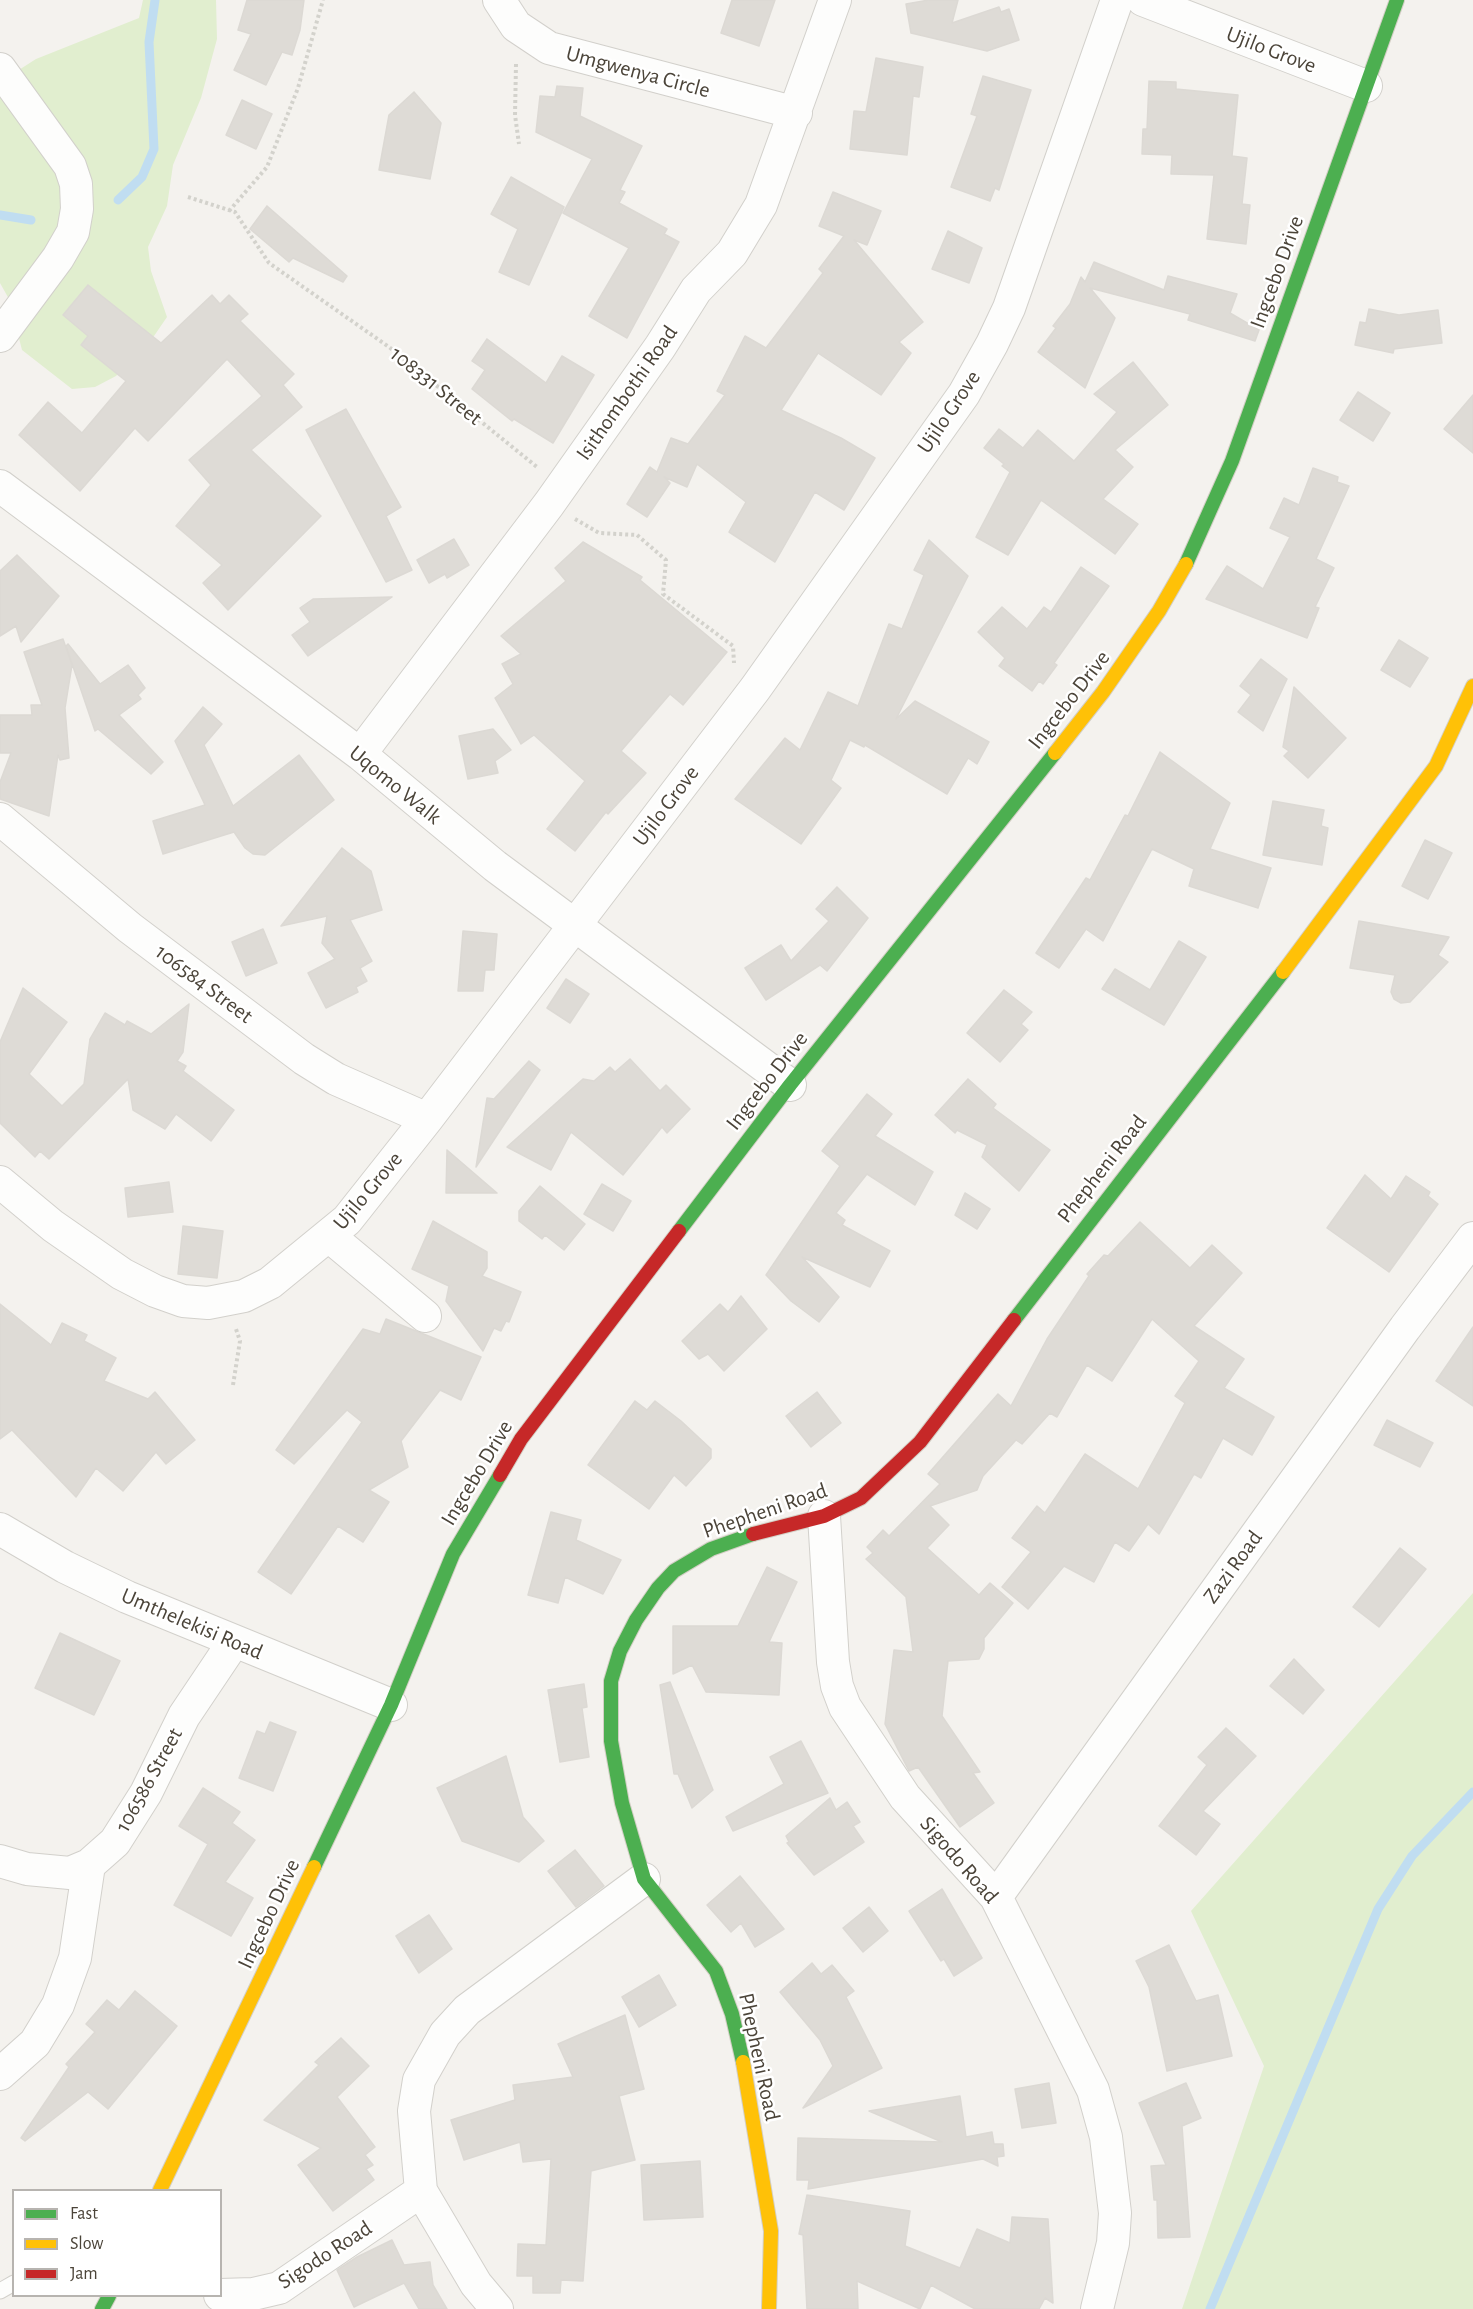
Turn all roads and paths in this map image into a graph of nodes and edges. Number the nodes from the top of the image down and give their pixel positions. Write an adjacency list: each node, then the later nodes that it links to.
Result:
1 (322, 0): 12 (path)
2 (835, 0): 9 (street, Isithombothi Road)
3 (1117, 0): 17 (street, Ujilo Grove)
4 (1143, 0): 8 (street, Ujilo Grove)
5 (1396, 0): 8 (main road, Ingcebo Drive)
6 (507, 13): 9 (street, Umgwenya Circle); 10 (path)
7 (0, 69): 13 (street)
8 (1366, 86): 21 (main road, Ingcebo Drive)
9 (796, 113): 15 (street, Isithombothi Road)
10 (519, 144)
11 (188, 197): 12 (path)
12 (229, 211): 15 (path, 108331 Street)
13 (0, 336)
14 (0, 486): 18 (street, Uqomo Walk)
15 (555, 495): 17 (path, 108331 Street); 18 (street, Isithombothi Road)
16 (1473, 686): 29 (main road, Phepheni Road)
17 (739, 710): 20 (street, Ujilo Grove)
18 (360, 754): 20 (street, Uqomo Walk)
19 (0, 819): 22 (street, 106584 Street)
20 (574, 926): 21 (street, Uqomo Walk); 22 (street, Ujilo Grove)
21 (790, 1085): 32 (main road, Ingcebo Drive)
22 (428, 1119): 24 (street, Ujilo Grove)
23 (0, 1182): 26 (street, Ujilo Grove)
24 (329, 1236): 26 (street, Ujilo Grove); 27 (street)
25 (1473, 1238): 36 (street, Zazi Road)
26 (228, 1299): 28 (path)
27 (425, 1316)
28 (233, 1385)
29 (824, 1516): 35 (main road, Phepheni Road); 36 (street, Sigodo Road)
30 (0, 1529): 31 (street, Umthelekisi Road)
31 (233, 1643): 32 (street, Umthelekisi Road); 34 (street, 106586 Street)
32 (391, 1705): 38 (main road, Ingcebo Drive)
33 (0, 1861): 34 (street, 106586 Street)
34 (89, 1865): 37 (street)
35 (644, 1879): 39 (street); 42 (main road, Phepheni Road)
36 (996, 1897): 43 (street, Sigodo Road)
37 (0, 2074)
38 (160, 2189)
39 (421, 2191): 40 (street, Sigodo Road); 41 (street)
40 (222, 2295)
41 (497, 2309)
42 (769, 2309)
43 (1097, 2309)

